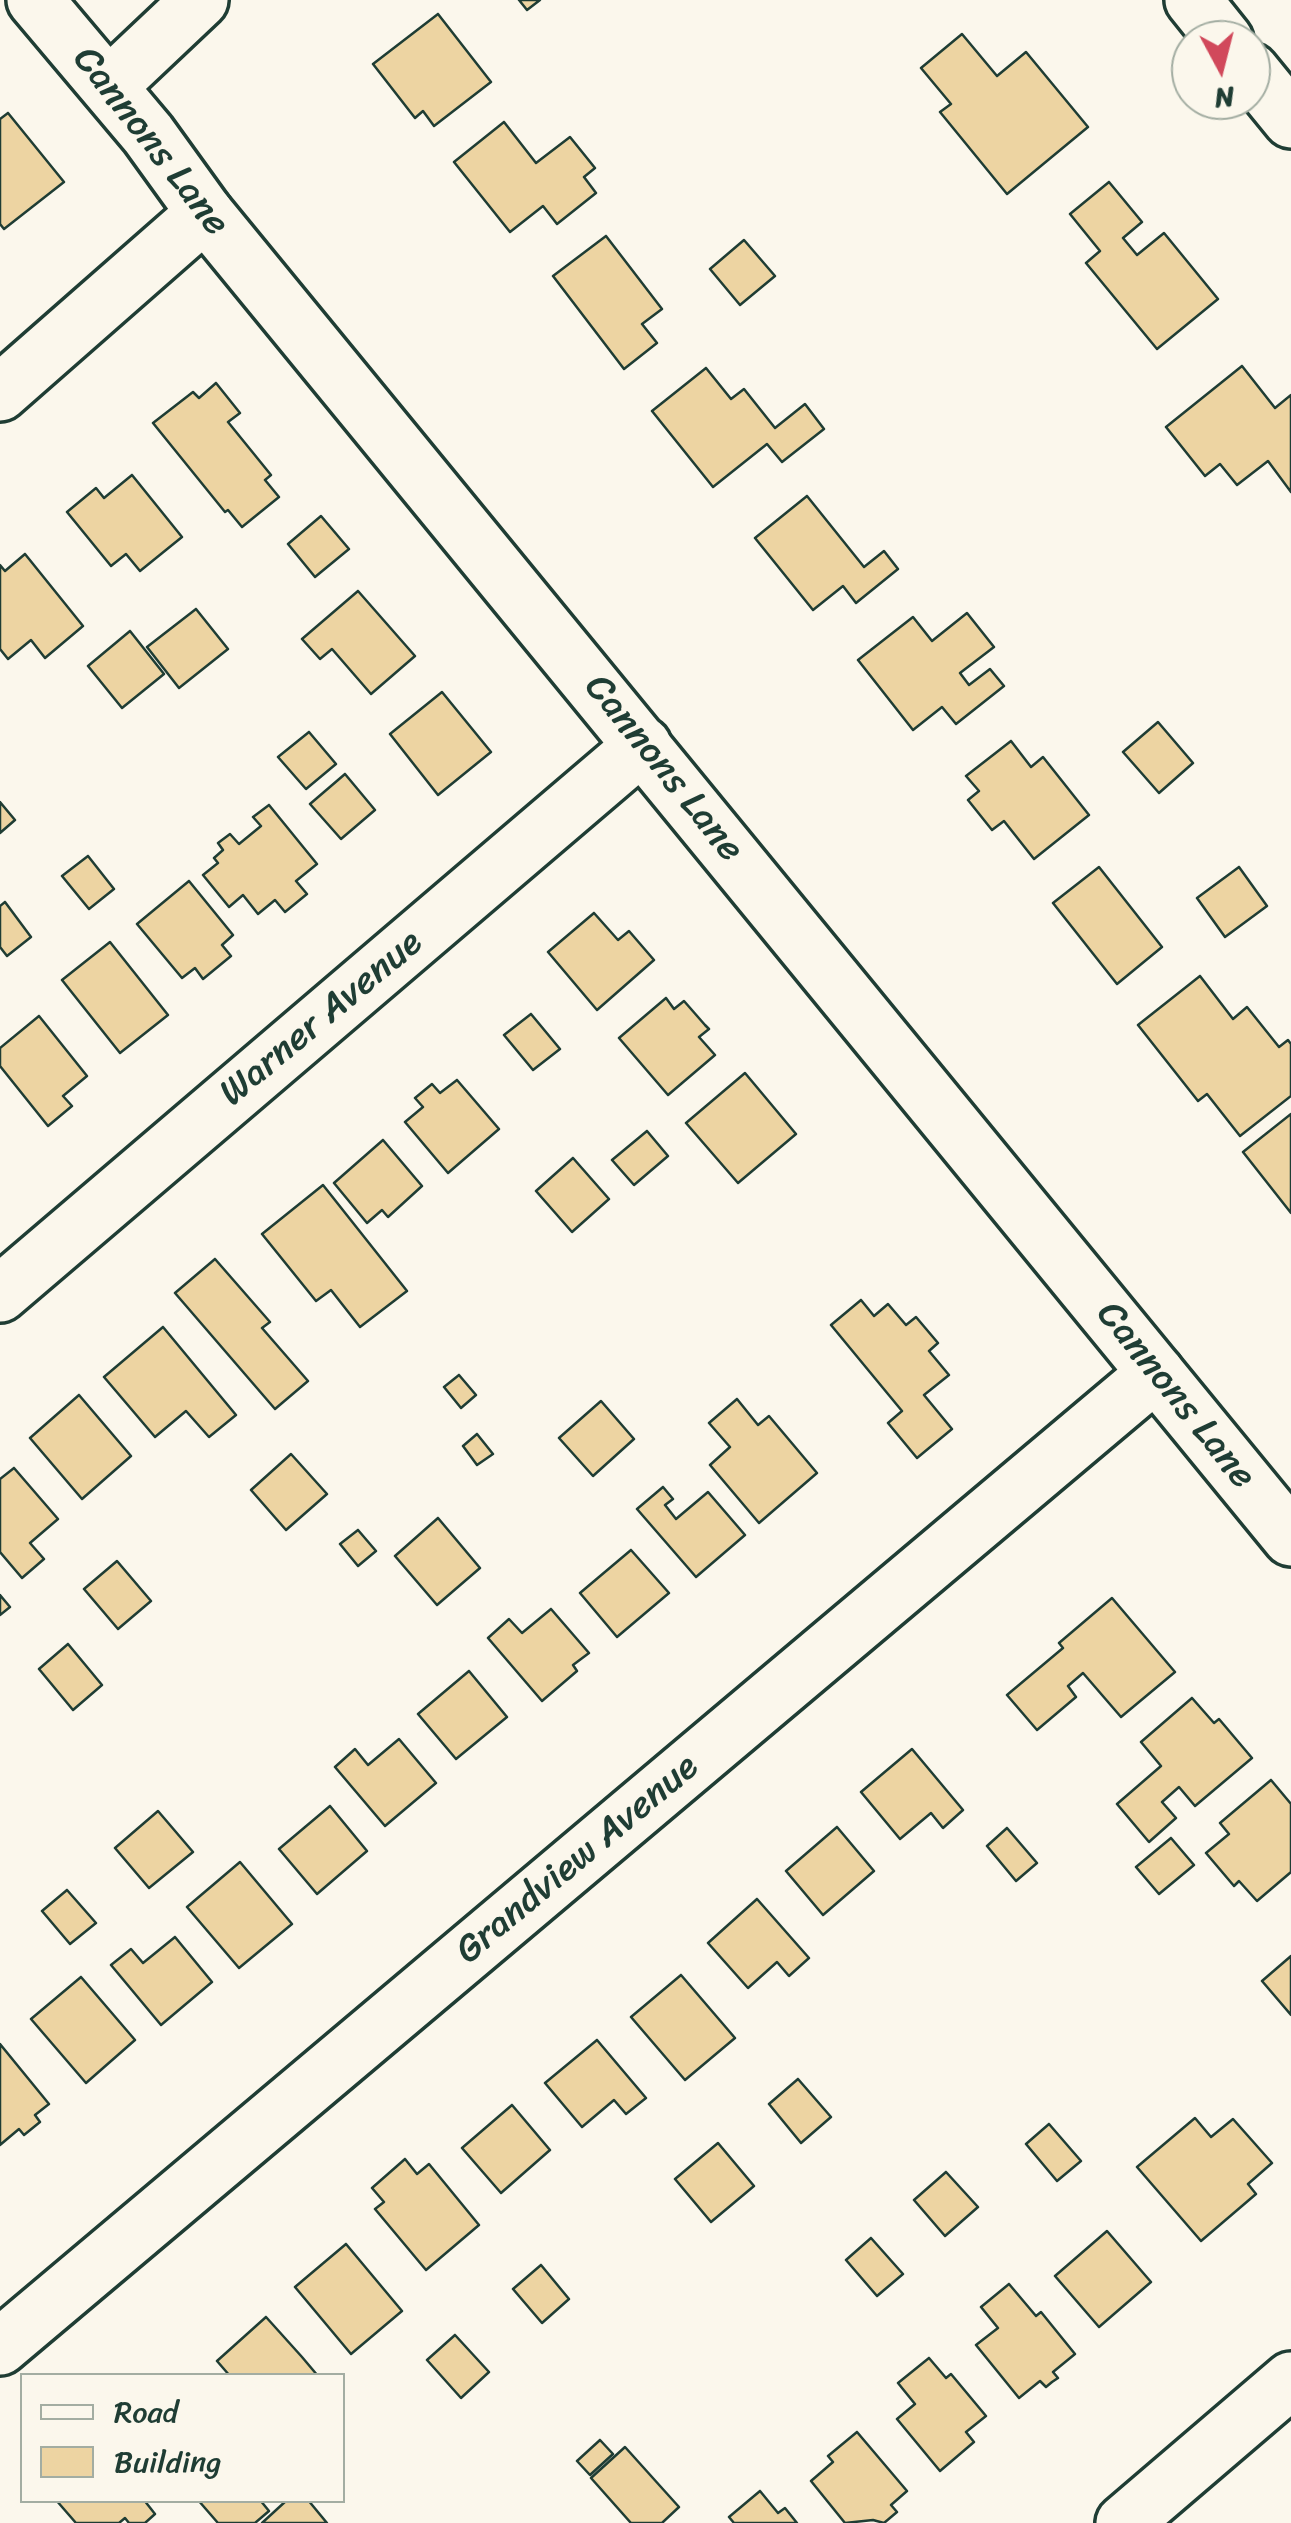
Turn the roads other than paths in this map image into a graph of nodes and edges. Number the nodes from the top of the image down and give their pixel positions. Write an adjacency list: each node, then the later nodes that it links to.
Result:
1 (35, 0): 5 (street, Cannons Lane)
2 (200, 0): 5 (street)
3 (1193, 0): 4 (street)
4 (1210, 20)
5 (108, 86): 8 (street, Cannons Lane)
6 (1271, 96): 7 (street)
7 (1291, 120)
8 (204, 213): 9 (street); 10 (street, Cannons Lane)
9 (0, 393)
10 (643, 745): 11 (street, Warner Avenue); 12 (street, Cannons Lane)
11 (0, 1294)
12 (1156, 1373): 13 (street, Cannons Lane); 14 (street, Grandview Avenue)
13 (1291, 1538)
14 (0, 2347)
15 (1291, 2380): 16 (street)
16 (1124, 2523)

